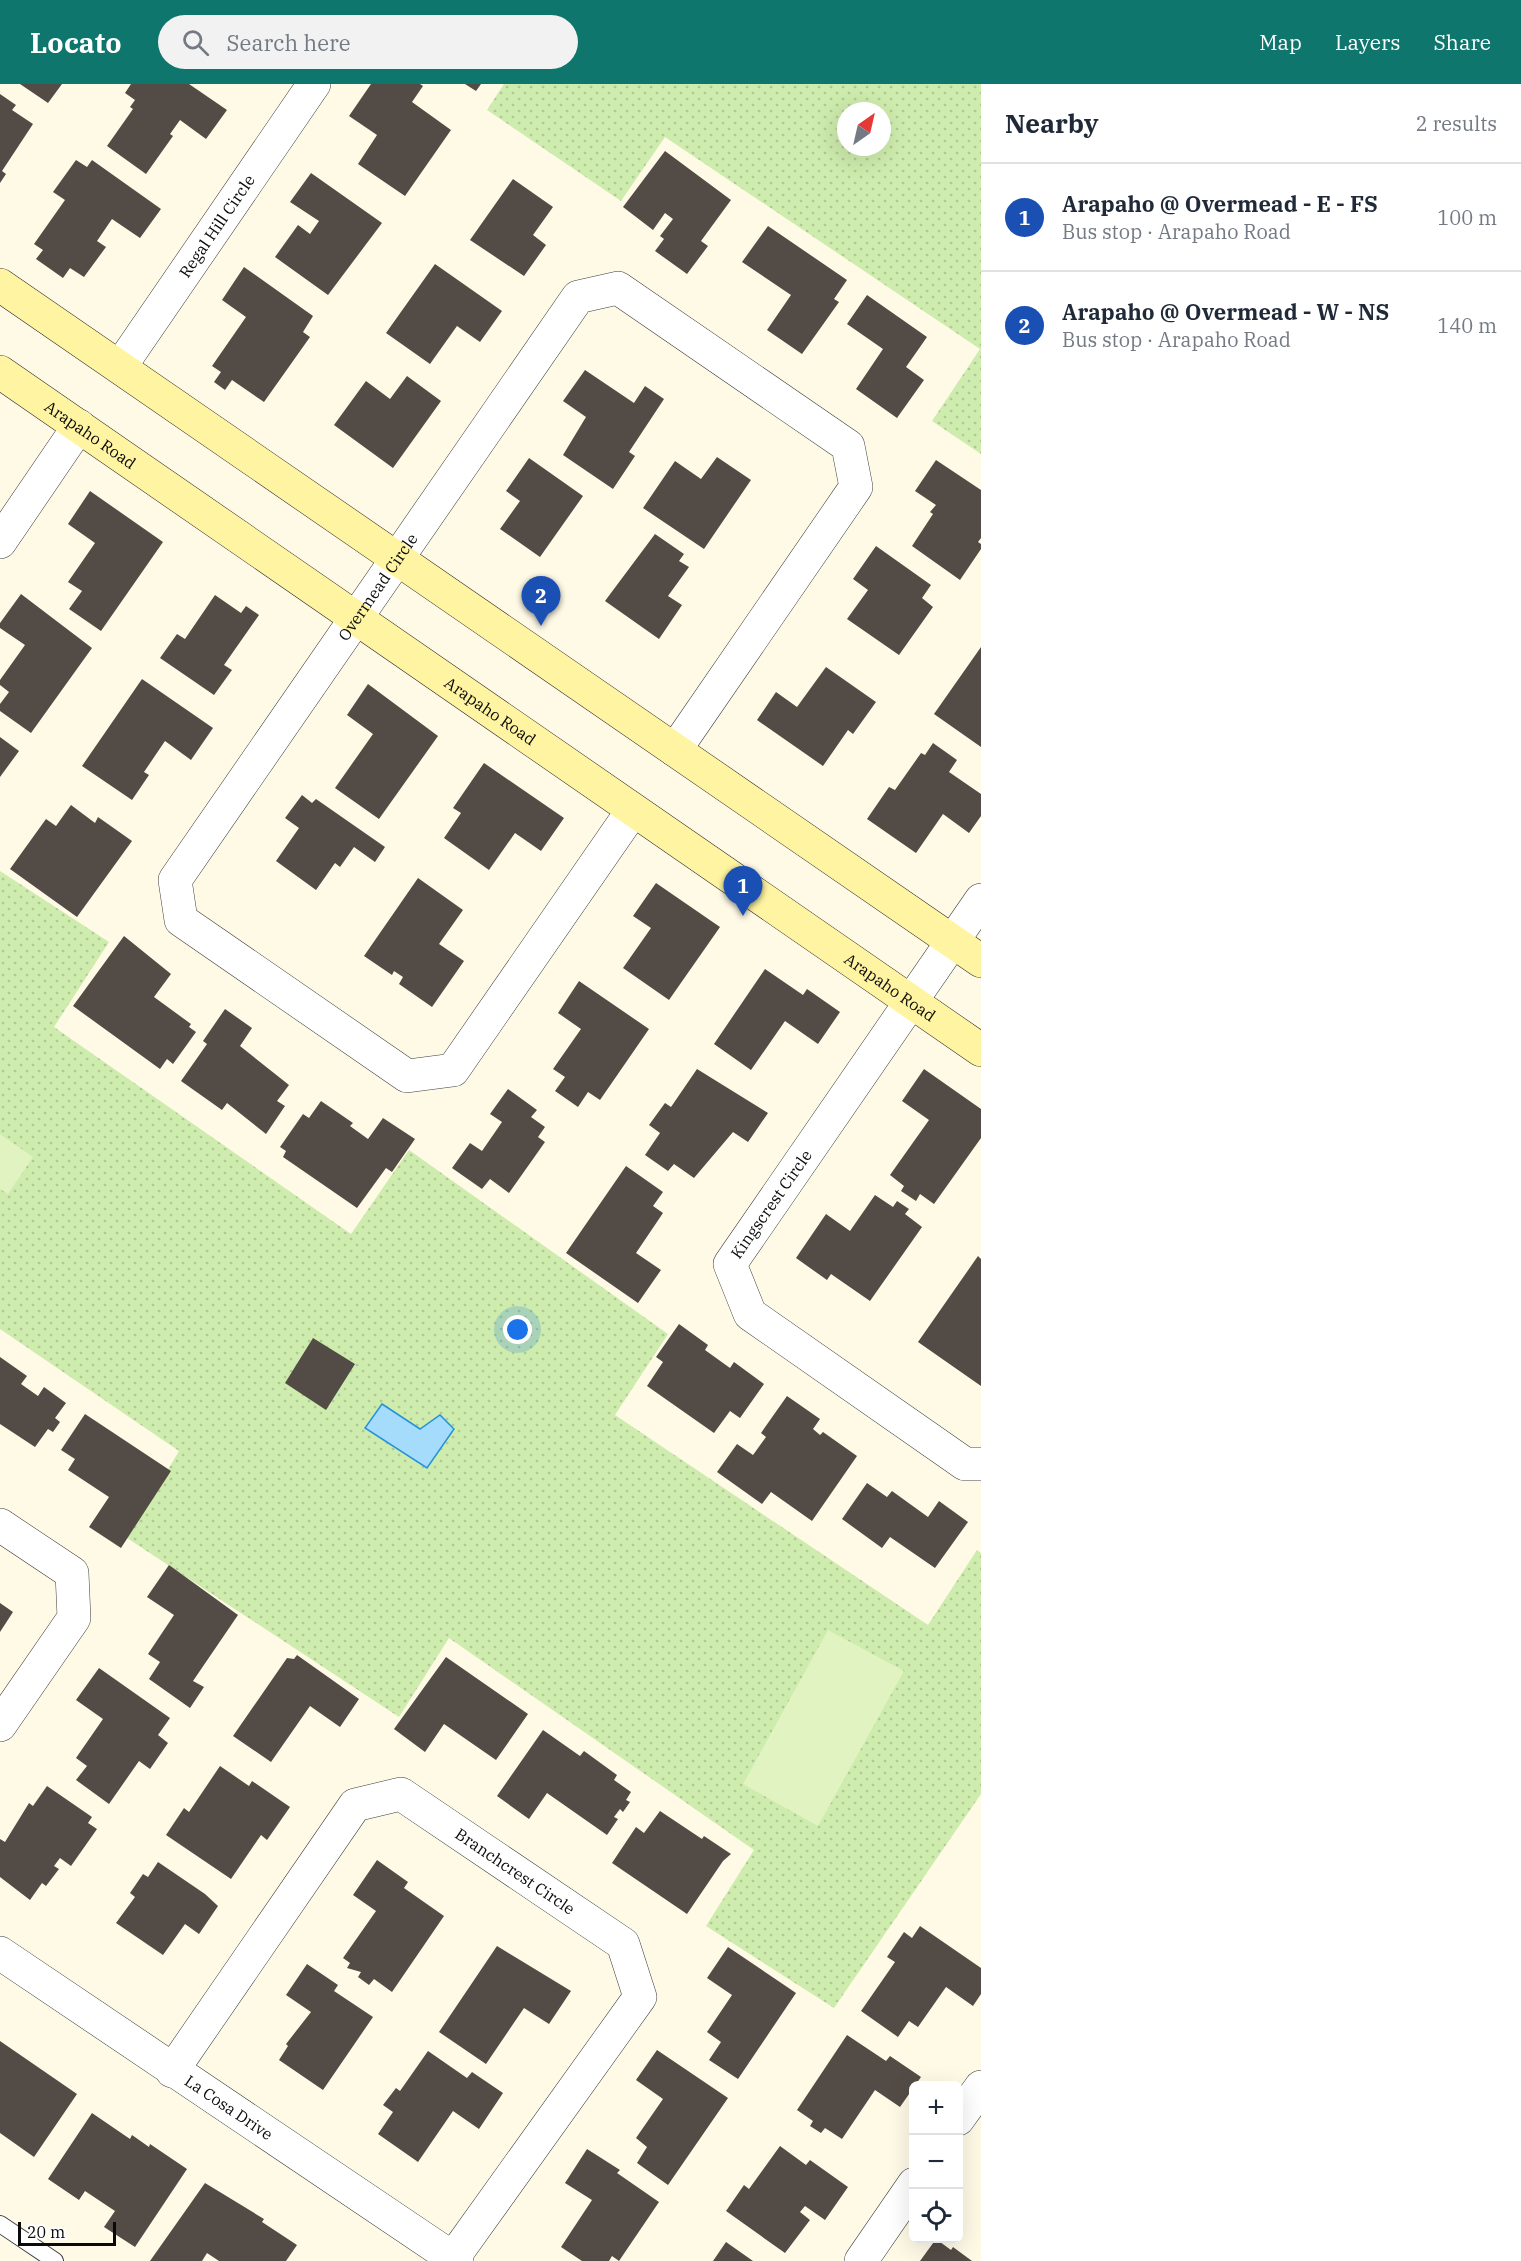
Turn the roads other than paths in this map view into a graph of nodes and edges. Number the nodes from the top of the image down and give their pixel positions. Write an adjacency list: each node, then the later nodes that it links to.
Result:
1 (314, 84): 3 (street, Regal Hill Circle)
2 (0, 285): 3 (main road)
3 (120, 367): 7 (main road)
4 (0, 372): 5 (main road, Arapaho Road)
5 (79, 426): 6 (street); 8 (main road, Arapaho Road)
6 (0, 542)
7 (397, 559): 8 (street, Overmead Circle); 9 (main road); 9 (street, Overmead Circle)
8 (356, 618): 10 (main road, Arapaho Road); 10 (street, Overmead Circle)
9 (675, 750): 12 (main road)
10 (633, 810): 14 (main road, Arapaho Road)
11 (981, 900): 12 (street, Kingscrest Circle)
12 (952, 942): 13 (main road); 14 (street, Kingscrest Circle)
13 (981, 961)
14 (911, 1002): 15 (main road, Arapaho Road); 16 (street, Kingscrest Circle)
15 (981, 1050)
16 (981, 1464)
17 (0, 1525): 18 (street)
18 (0, 1725)
19 (0, 1953): 20 (street, La Cosa Drive)
20 (172, 2071): 25 (street, La Cosa Drive); 25 (street, Branchcrest Circle)
21 (981, 2087): 22 (street)
22 (963, 2113)
23 (911, 2189): 27 (street)
24 (0, 2224): 26 (lane)
25 (455, 2260)
26 (55, 2261)
27 (861, 2261)

